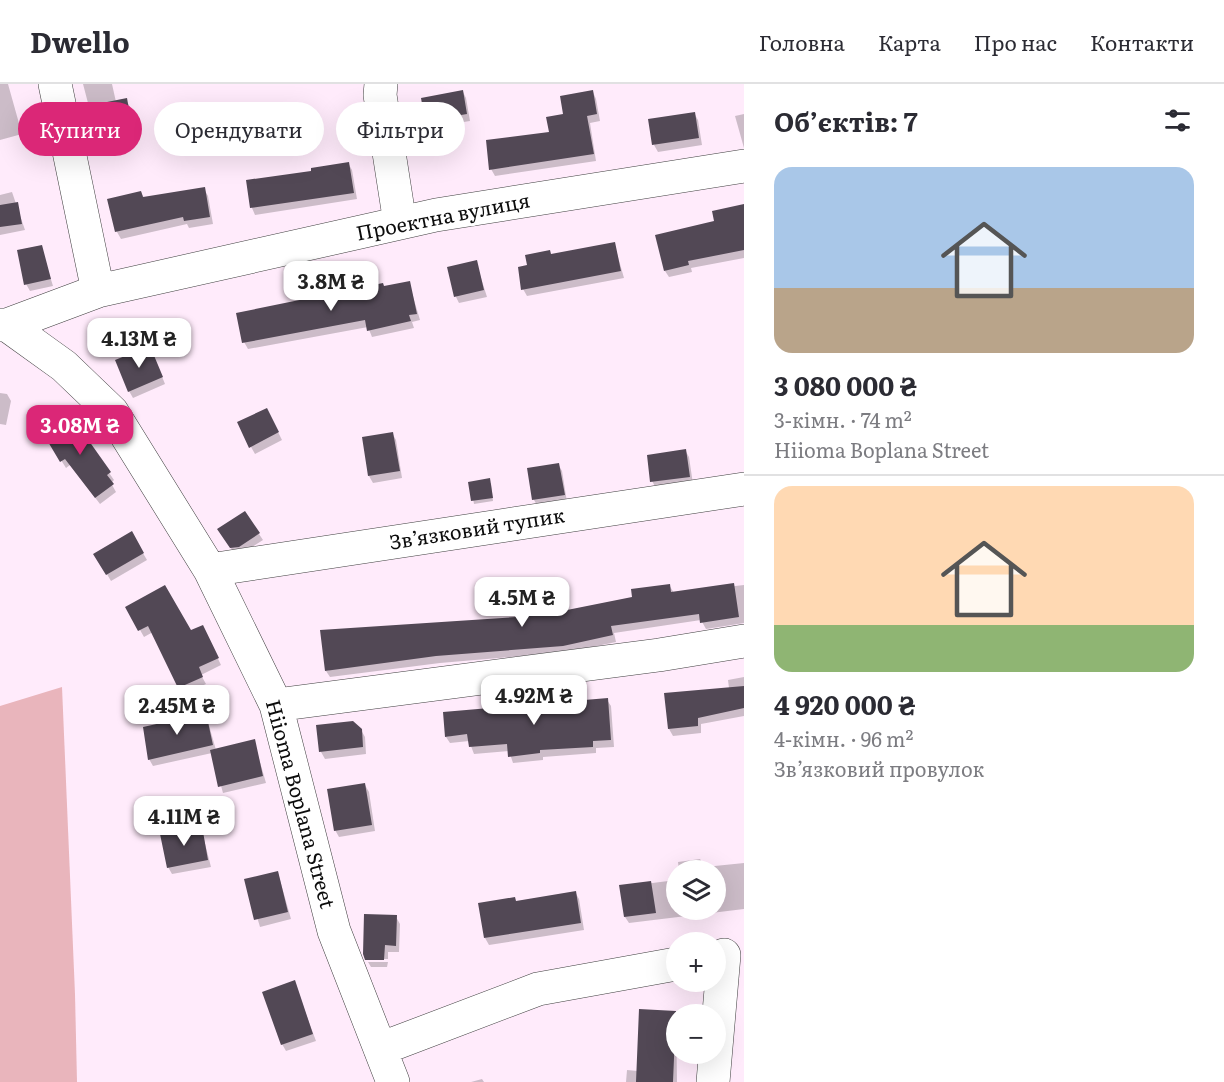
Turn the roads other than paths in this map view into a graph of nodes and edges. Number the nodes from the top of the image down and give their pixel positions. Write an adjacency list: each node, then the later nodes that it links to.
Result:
1 (55, 84): 5 (street)
2 (381, 84): 4 (street)
3 (744, 166): 4 (street, Проектна вулиця)
4 (400, 223): 5 (street, Проектна вулиця)
5 (98, 291): 6 (street, Проектна вулиця)
6 (3, 325): 8 (street, Hiioma Boplana Street)
7 (744, 489): 8 (street, Звʼязковий тупик)
8 (210, 570): 10 (street, Hiioma Boplana Street)
9 (744, 641): 10 (street)
10 (276, 705): 13 (street, Hiioma Boplana Street)
11 (728, 954): 15 (street)
12 (666, 966): 13 (street)
13 (380, 1049): 14 (street, Hiioma Boplana Street)
14 (393, 1082)
15 (713, 1082)

